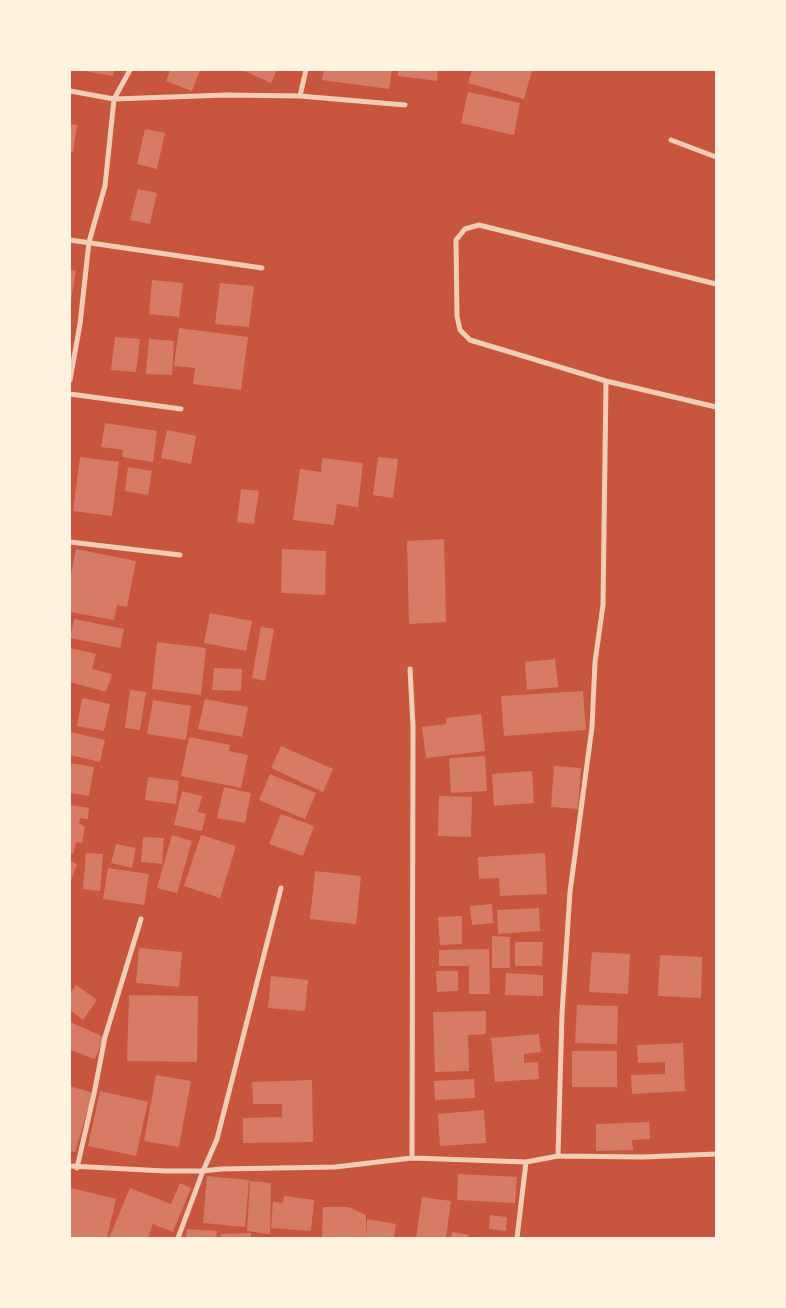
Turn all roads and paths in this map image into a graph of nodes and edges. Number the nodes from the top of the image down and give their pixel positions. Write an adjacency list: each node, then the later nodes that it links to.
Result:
1 (130, 70): 5 (street)
2 (306, 70): 4 (street)
3 (70, 91): 5 (street)
4 (300, 96): 5 (street); 6 (street)
5 (114, 99): 10 (street)
6 (406, 105)
7 (671, 140): 8 (street)
8 (716, 157)
9 (70, 240): 10 (street)
10 (89, 242): 11 (street); 13 (street)
11 (262, 268)
12 (716, 284): 14 (street)
13 (70, 380)
14 (606, 381): 16 (street); 24 (street)
15 (70, 394): 17 (street)
16 (716, 407)
17 (181, 409)
18 (70, 542): 19 (street)
19 (180, 555)
20 (410, 669): 25 (street)
21 (281, 888): 29 (street)
22 (141, 919): 28 (street)
23 (716, 1154): 24 (street)
24 (558, 1156): 26 (street)
25 (412, 1158): 26 (street); 29 (street)
26 (526, 1162): 31 (street)
27 (70, 1166): 28 (street)
28 (77, 1168): 29 (street)
29 (203, 1171): 30 (street)
30 (178, 1238)
31 (517, 1238)

